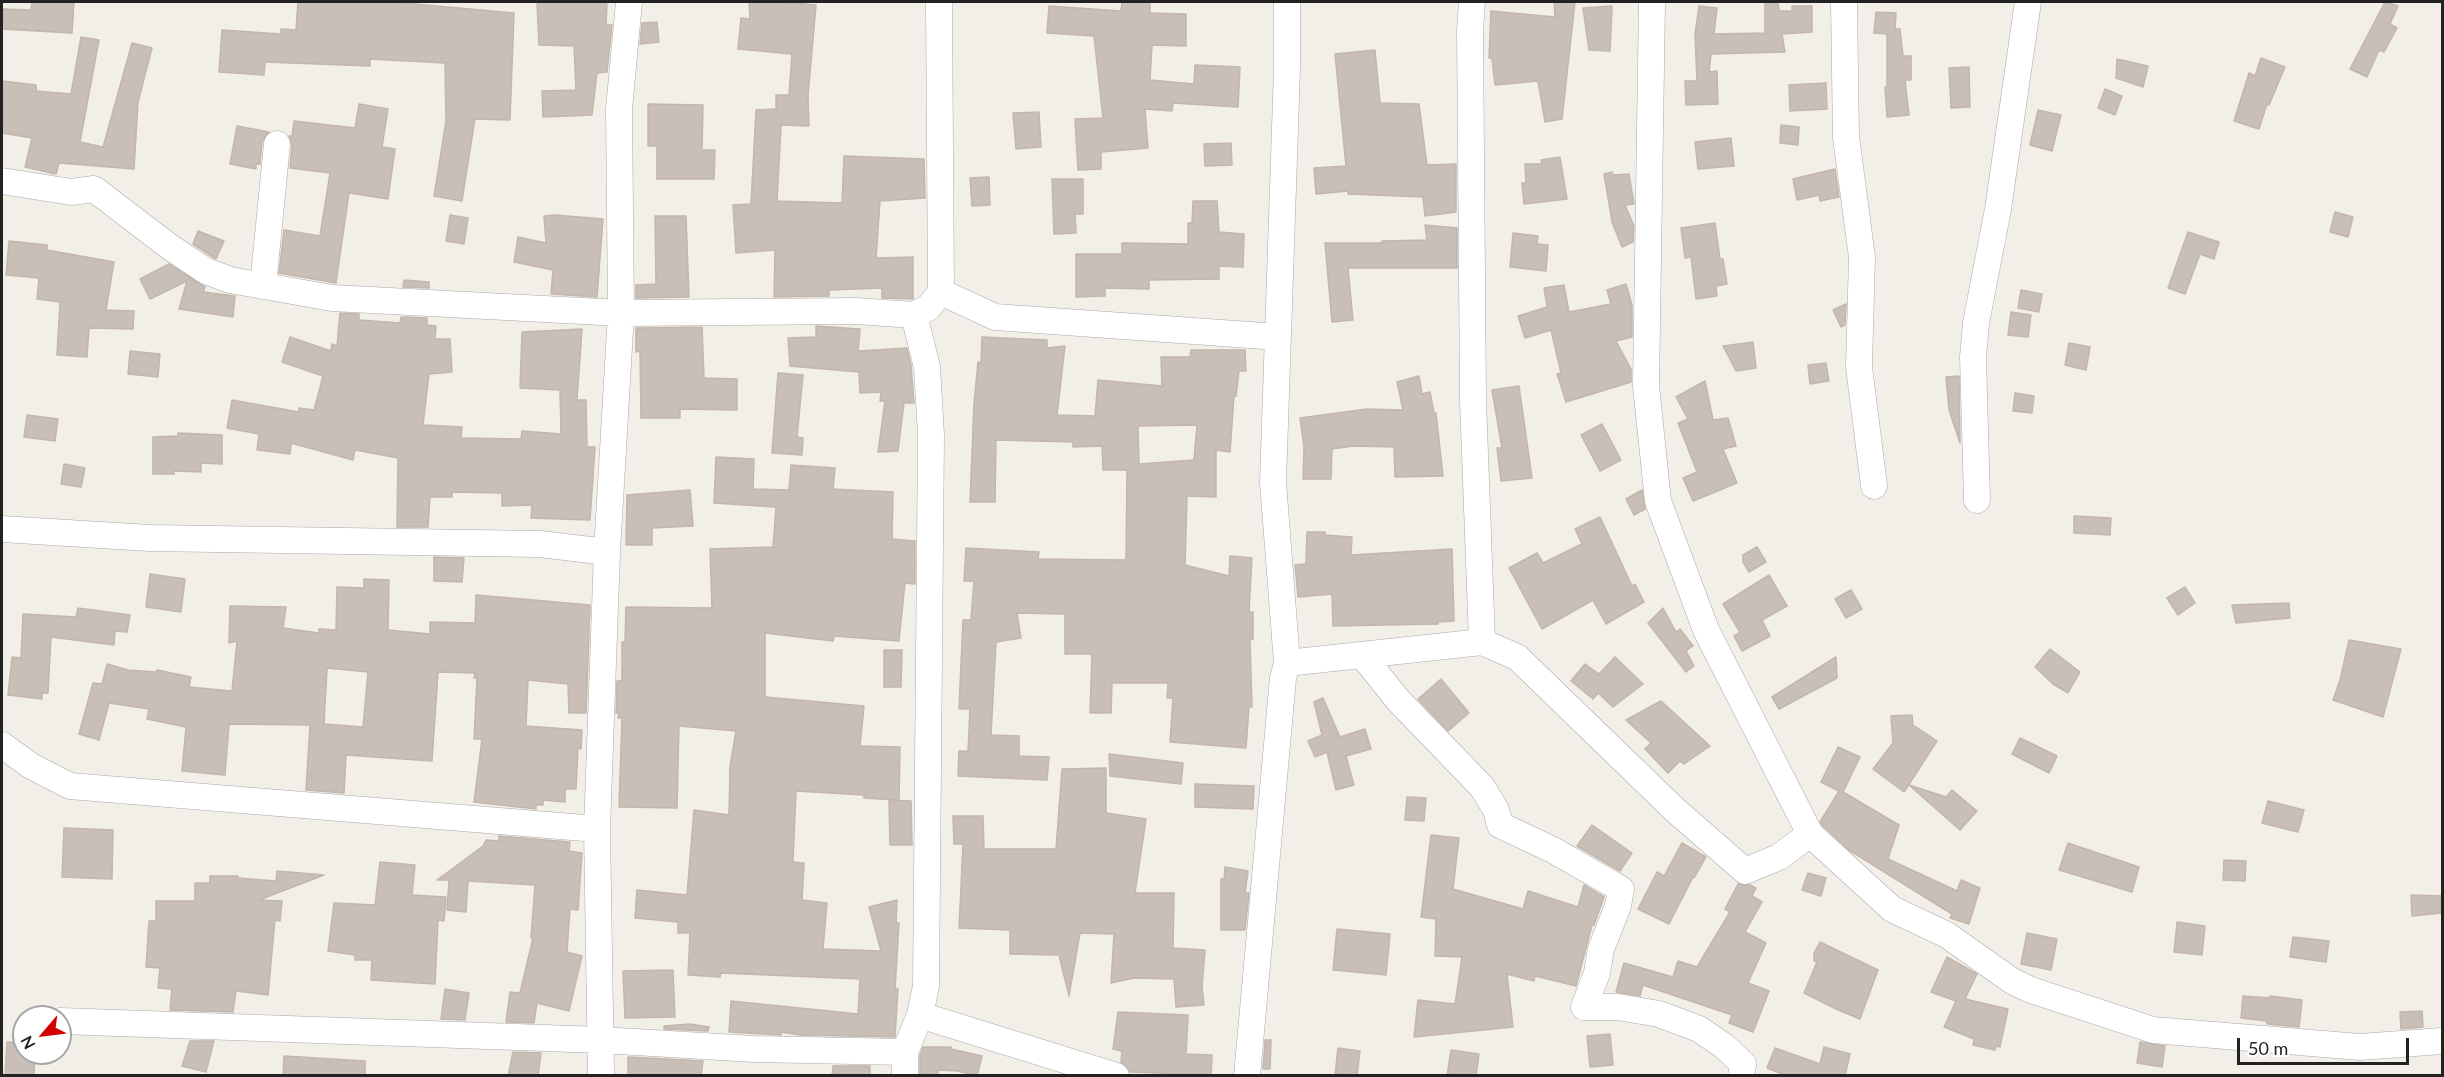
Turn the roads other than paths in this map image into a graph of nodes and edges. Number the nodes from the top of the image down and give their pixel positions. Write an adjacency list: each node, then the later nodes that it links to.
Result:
1 (629, 2): 12 (street)
2 (939, 2): 11 (street)
3 (1287, 2): 14 (street)
4 (1472, 2): 19 (street)
5 (1652, 2): 24 (street)
6 (1844, 2): 15 (street)
7 (2028, 2): 16 (street)
8 (277, 144): 10 (street)
9 (2, 181): 10 (street)
10 (263, 286): 12 (street)
11 (941, 292): 13 (street); 14 (street)
12 (621, 313): 13 (street); 18 (street)
13 (914, 315): 25 (street)
14 (1278, 337): 21 (street)
15 (1874, 486)
16 (1977, 500)
17 (2, 529): 18 (street)
18 (607, 552): 23 (street)
19 (1482, 642): 20 (street); 24 (street)
20 (1362, 655): 21 (street); 33 (street)
21 (1287, 663): 32 (street)
22 (2, 745): 23 (street)
23 (597, 829): 27 (street)
24 (1810, 834): 28 (street)
25 (920, 1016): 29 (street); 31 (street)
26 (72, 1021): 27 (street)
27 (600, 1040): 29 (street); 30 (street)
28 (2442, 1041)
29 (905, 1064)
30 (601, 1076)
31 (1116, 1076)
32 (1246, 1076)
33 (1741, 1076)

